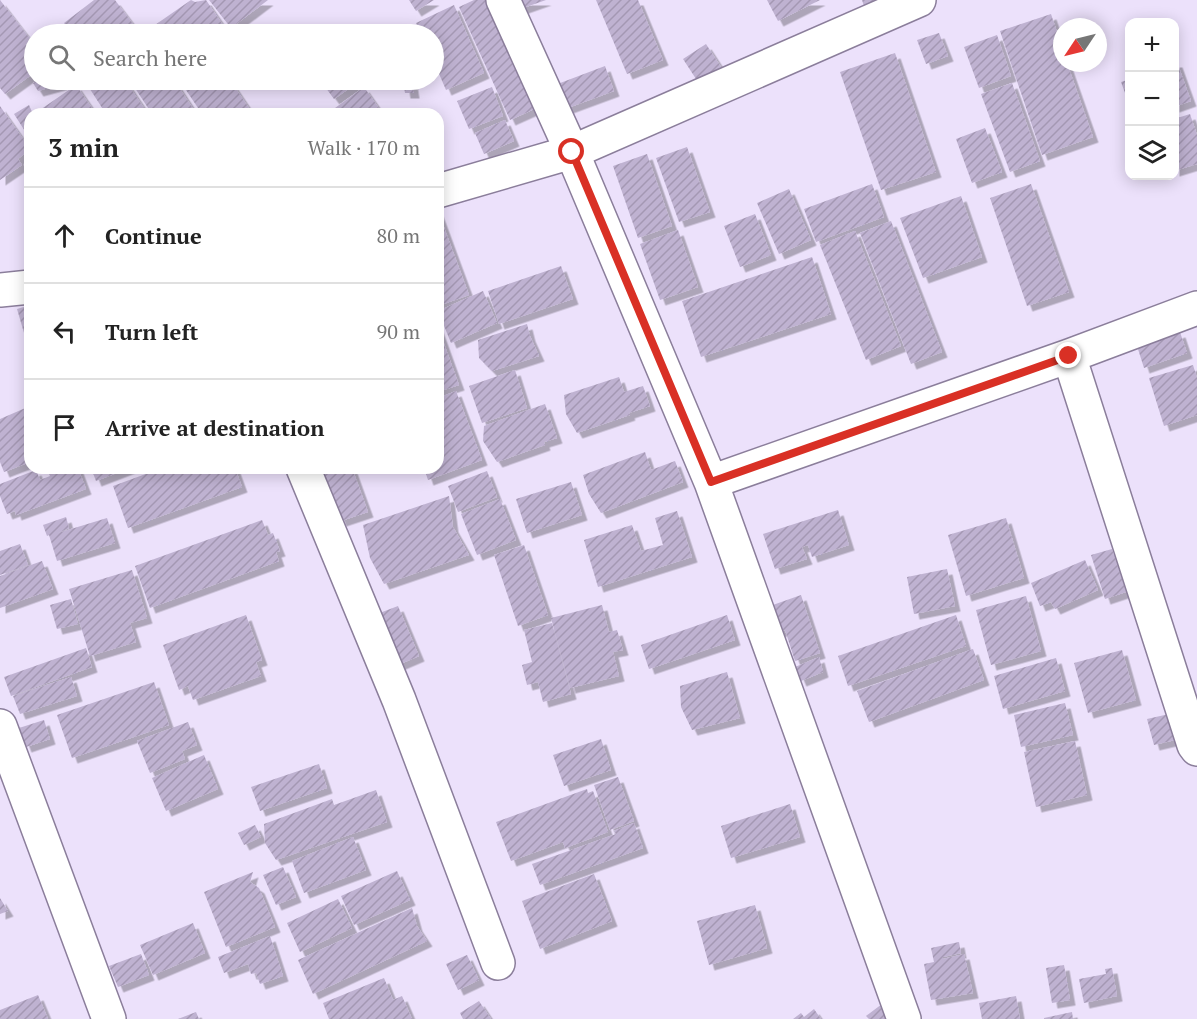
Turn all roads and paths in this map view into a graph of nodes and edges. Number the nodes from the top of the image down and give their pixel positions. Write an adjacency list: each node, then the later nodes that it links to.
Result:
1 (503, 0): 3 (street)
2 (920, 0): 3 (street)
3 (572, 152): 4 (street); 10 (street)
4 (444, 189)
5 (24, 288): 6 (street)
6 (0, 290)
7 (1197, 308): 8 (street)
8 (1069, 356): 10 (street); 12 (street)
9 (305, 474): 13 (street)
10 (711, 482): 15 (street)
11 (0, 726): 14 (street)
12 (1197, 749)
13 (498, 963)
14 (109, 1019)
15 (904, 1019)

